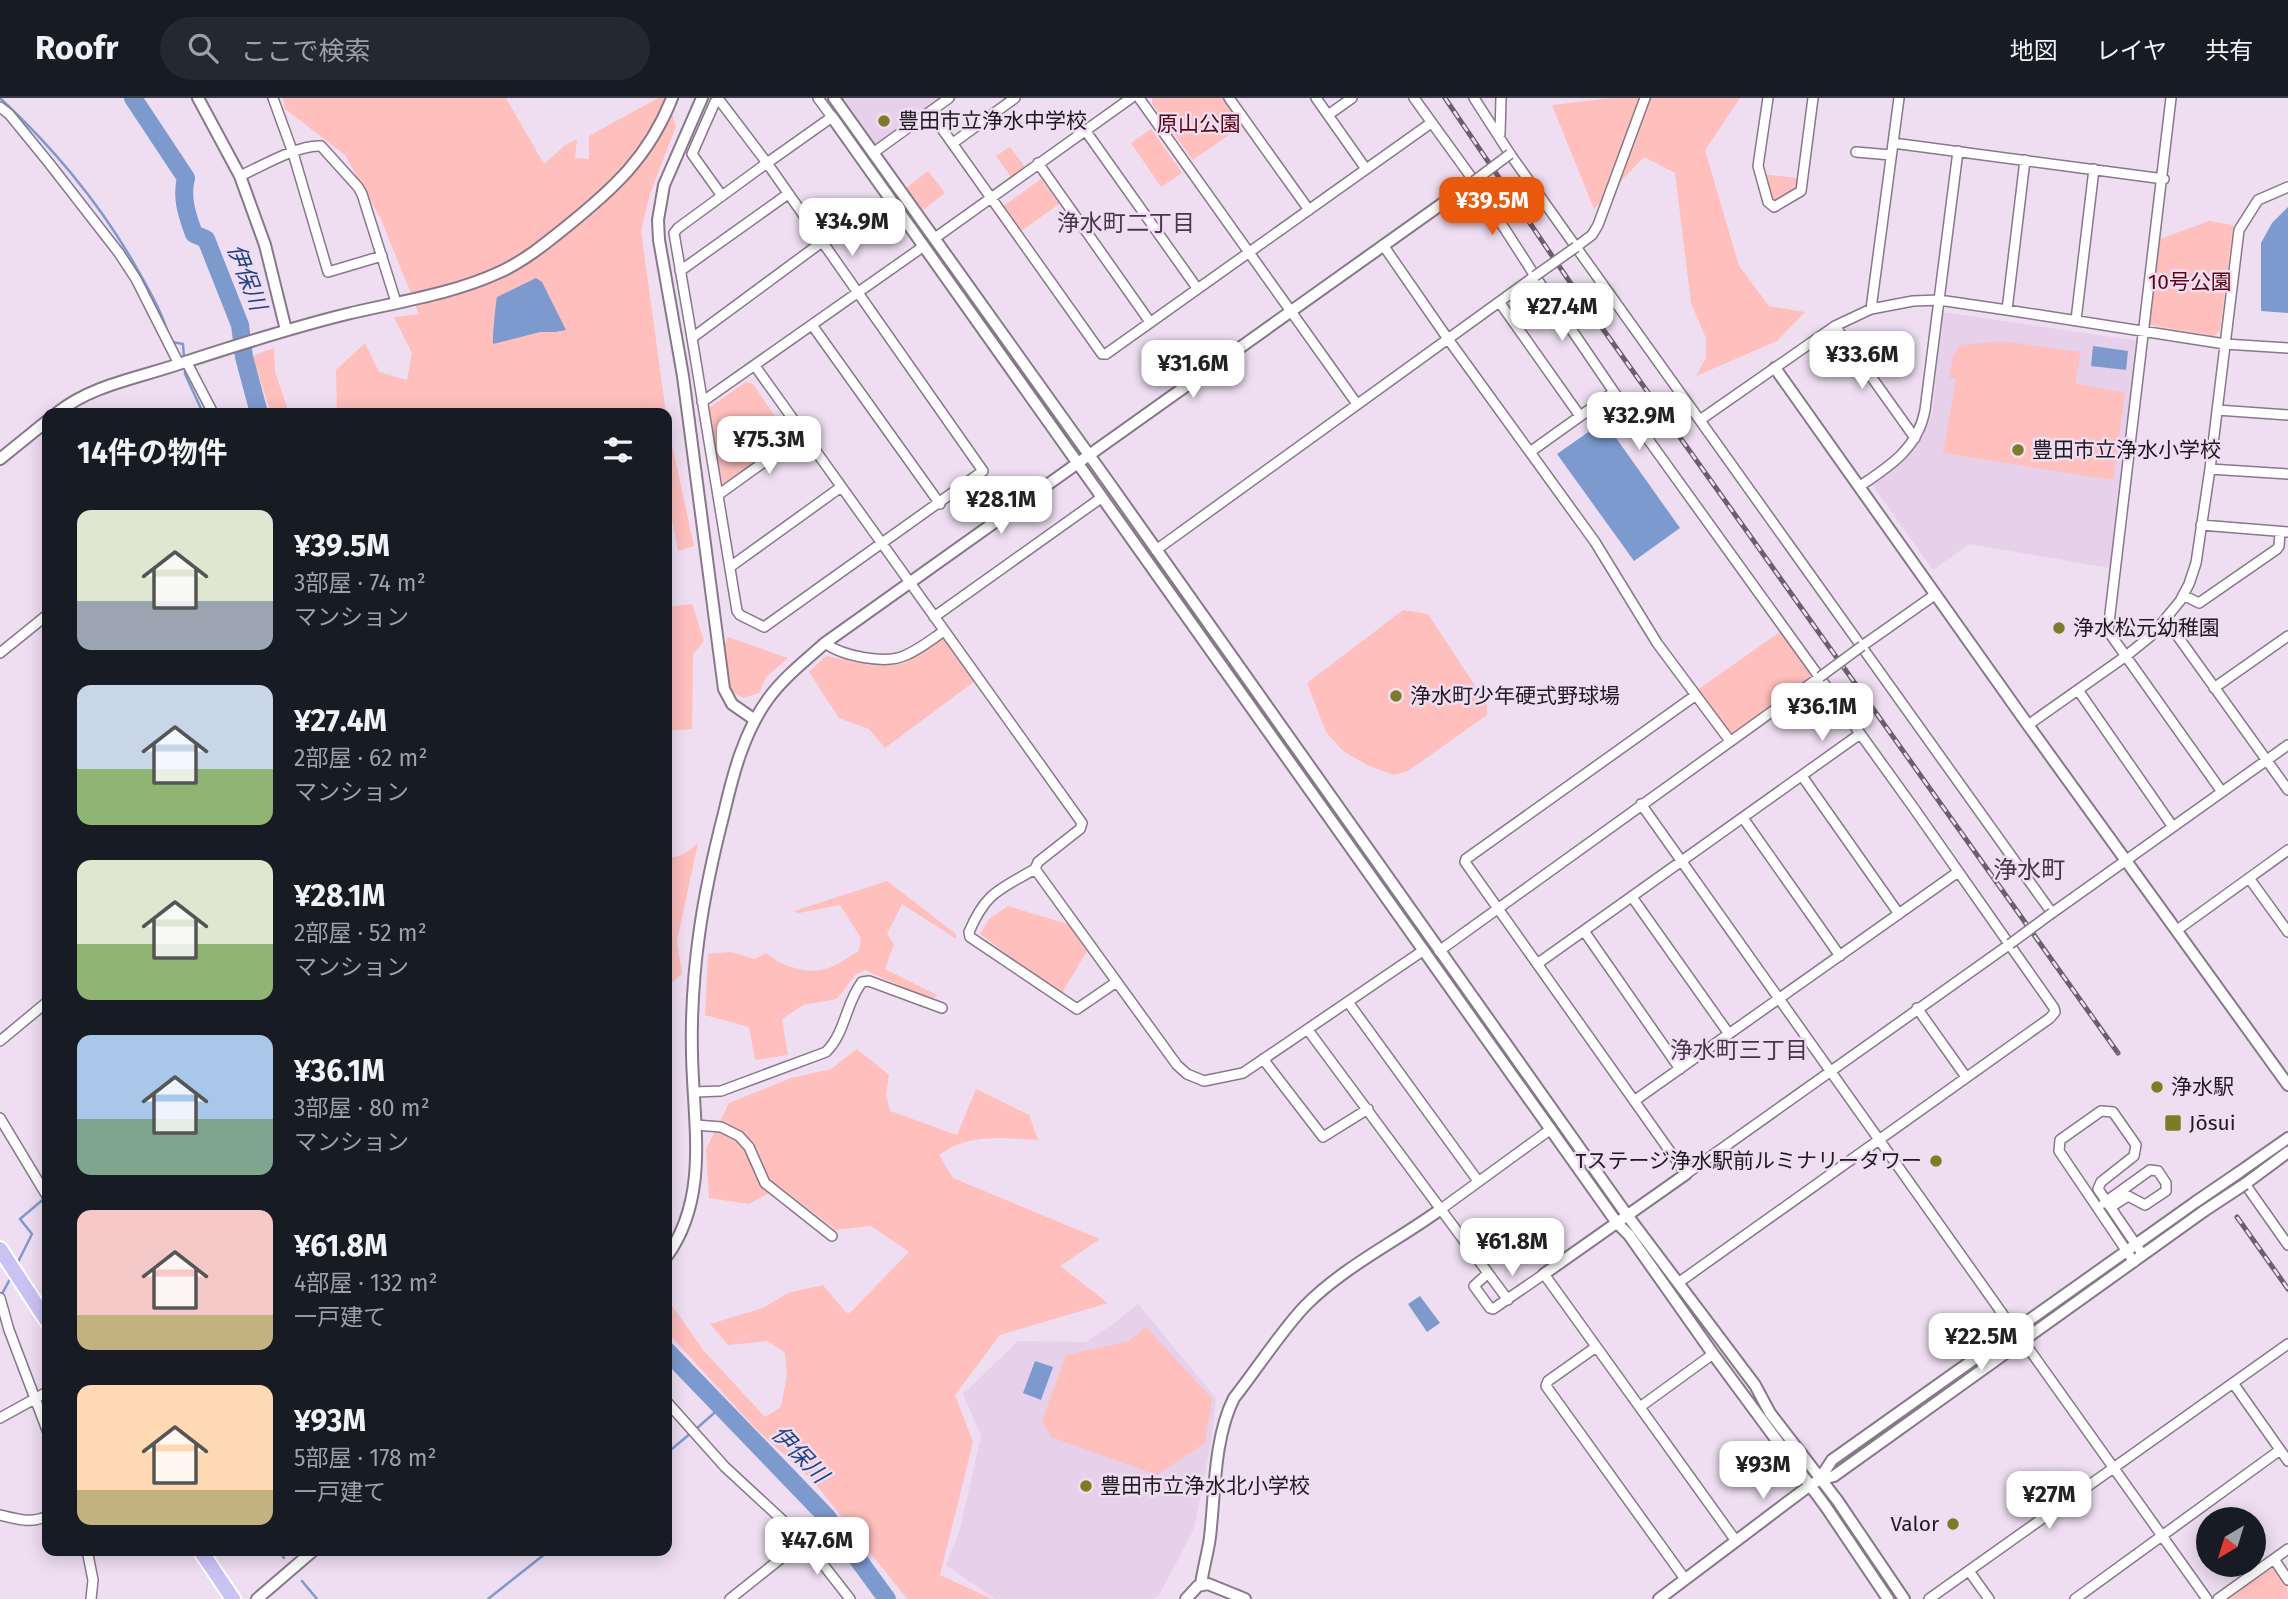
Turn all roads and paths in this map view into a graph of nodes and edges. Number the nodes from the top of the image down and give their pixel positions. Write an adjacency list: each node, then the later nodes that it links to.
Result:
1 (198, 98): 42 (street)
2 (273, 98): 33 (street)
3 (672, 98): 62 (street)
4 (702, 98): 124 (street)
5 (818, 98): 25 (street)
6 (834, 98): 34 (street)
7 (949, 98): 23 (street)
8 (1015, 98): 29 (street)
9 (1131, 98): 27 (street)
10 (1139, 98): 55 (street)
11 (1229, 98): 49 (street)
12 (1316, 98): 24 (street)
13 (1352, 98): 24 (street)
14 (1414, 98): 26 (street)
15 (1474, 98): 28 (street)
16 (1501, 98): 28 (street)
17 (1645, 98): 54 (street)
18 (1768, 98): 19 (street)
19 (1813, 98)
20 (1898, 98): 30 (street)
21 (2172, 98): 43 (street)
22 (0, 107): 77 (street)
23 (930, 112): 29 (street); 34 (street)
24 (1328, 115): 40 (street)
25 (832, 117): 38 (street); 53 (street)
26 (1431, 123): 40 (street); 44 (street)
27 (1085, 130): 39 (street); 59 (street)
28 (1500, 136): 35 (street)
29 (953, 143): 48 (street)
30 (1893, 143): 31 (street); 36 (street)
31 (1958, 151): 37 (street); 61 (street)
32 (1856, 152): 36 (street)
33 (293, 153): 42 (street); 56 (street); 56 (street)
34 (873, 153): 50 (street)
35 (1510, 154): 44 (street, bridge); 54 (street)
36 (1891, 155): 64 (street)
37 (2025, 160): 41 (street); 66 (street)
38 (767, 163): 46 (street); 47 (street); 47 (street)
39 (1038, 163): 48 (street); 68 (street)
40 (1366, 169): 49 (street)
41 (2094, 169): 43 (street); 67 (street)
42 (240, 176): 71 (street)
43 (2164, 179): 72 (street)
44 (1474, 181): 52 (street); 58 (street)
45 (2288, 187): 75 (street)
46 (788, 194): 51 (street); 57 (street)
47 (722, 196): 57 (street)
48 (990, 197): 50 (street); 68 (street)
49 (1308, 210): 55 (street)
50 (935, 238): 93 (street)
51 (822, 243): 60 (street); 73 (street)
52 (1384, 245): 65 (street); 74 (street)
53 (924, 246): 60 (street); 95 (street)
54 (1576, 247): 58 (street, bridge); 88 (street)
55 (1250, 252): 59 (street); 65 (street)
56 (382, 256): 62 (street)
57 (680, 271): 73 (street)
58 (1535, 276): 63 (street); 80 (street)
59 (1197, 288): 68 (street)
60 (858, 292): 69 (street); 102 (street)
61 (1939, 300): 64 (street); 66 (street); 91 (street)
62 (397, 302): 71 (street)
63 (1500, 303): 74 (street); 87 (street)
64 (1871, 309): 70 (street)
65 (1292, 310): 82 (street); 93 (street)
66 (2007, 310): 67 (street)
67 (2076, 320): 72 (street)
68 (1150, 322)
69 (812, 325): 78 (street); 102 (street)
70 (1835, 326): 79 (street); 91 (street)
71 (286, 330): 77 (street)
72 (2145, 331): 75 (street); 119 (street)
73 (692, 338): 81 (street)
74 (1448, 339): 82 (street); 92 (street)
75 (2225, 344): 76 (street); 85 (street)
76 (2288, 348)
77 (186, 361): 83 (street); 84 (street)
78 (755, 366): 81 (street); 90 (street)
79 (1776, 368): 88 (street); 98 (street)
80 (1615, 392): 87 (street); 120 (street)
81 (702, 402): 100 (street)
82 (1357, 404): 106 (street)
83 (63, 408)
84 (210, 408)
85 (2217, 410): 86 (street); 96 (street)
86 (2288, 415)
87 (1580, 416): 92 (street)
88 (1700, 419): 117 (street)
89 (42, 425): 94 (street)
90 (803, 434): 99 (street); 100 (street)
91 (1915, 438): 98 (street)
92 (1530, 452): 123 (street)
93 (1089, 456): 95 (street); 106 (street)
94 (0, 459)
95 (1077, 464): 101 (street); 108 (street)
96 (2210, 469): 97 (street); 103 (street)
97 (2288, 474)
98 (1860, 486): 109 (street)
99 (841, 487): 105 (street); 107 (street)
100 (718, 495): 107 (street)
101 (1101, 498): 111 (street); 150 (street)
102 (940, 504): 105 (street)
103 (2201, 525): 104 (street); 110 (street)
104 (2284, 532): 110 (street)
105 (883, 544): 107 (street); 108 (street)
106 (1156, 550): 151 (street)
107 (730, 567)
108 (909, 583): 111 (street); 116 (street)
109 (1936, 594): 117 (street); 125 (street)
110 (2183, 595): 113 (street)
111 (934, 617): 114 (street)
112 (42, 619): 118 (street)
113 (2166, 620): 119 (street); 121 (street)
114 (944, 631): 116 (street); 139 (street)
115 (2288, 636): 121 (street)
116 (825, 643): 124 (street)
117 (1862, 646): 120 (street, bridge); 144 (street)
118 (0, 653)
119 (2126, 656): 122 (street); 132 (street)
120 (1820, 677): 126 (street); 127 (street)
121 (2214, 688): 129 (street)
122 (2078, 690): 125 (street); 135 (street)
123 (1696, 695): 127 (street); 143 (street)
124 (755, 720): 168 (street)
125 (2028, 725): 137 (street)
126 (1860, 734): 130 (street); 140 (street)
127 (1730, 741): 133 (street)
128 (2288, 745): 129 (street)
129 (2266, 760): 131 (street); 132 (street)
130 (1802, 776): 134 (street); 145 (street)
131 (2288, 790)
132 (2222, 792): 135 (street)
133 (1641, 804): 138 (street); 143 (street)
134 (1743, 818): 138 (street); 152 (street)
135 (2173, 827): 137 (street)
136 (2288, 850): 141 (street)
137 (2126, 859): 144 (street); 146 (street)
138 (1682, 861): 142 (street); 155 (street)
139 (1035, 869): 154 (street); 154 (street)
140 (1958, 872): 145 (street); 149 (street)
141 (2249, 878): 146 (street); 148 (street)
142 (1632, 897): 147 (street); 161 (street)
143 (1496, 909): 151 (street); 153 (street)
144 (2052, 913): 149 (street, bridge)
145 (1899, 914): 152 (street)
146 (2177, 930): 167 (street)
147 (1584, 931): 153 (street); 164 (street)
148 (2288, 932)
149 (2010, 944): 159 (street); 166 (street)
150 (1424, 950): 156 (street); 173 (street)
151 (1439, 951): 184 (street)
152 (1840, 956): 155 (street)
153 (1537, 964): 169 (street)
154 (1115, 983): 163 (street)
155 (1779, 999): 161 (street); 165 (street)
156 (1348, 1002): 160 (street); 178 (street)
157 (42, 1006): 162 (street)
158 (942, 1008): 168 (street)
159 (1917, 1008): 165 (street); 166 (street)
160 (1308, 1030): 163 (street); 170 (street)
161 (1729, 1034): 164 (street)
162 (0, 1041)
163 (1263, 1059): 170 (street)
164 (1680, 1069): 169 (street)
165 (1831, 1071): 175 (street); 177 (street)
166 (1966, 1077): 175 (street)
167 (2288, 1085)
168 (695, 1092): 172 (street)
169 (1634, 1101): 177 (street)
170 (1368, 1109): 182 (street)
171 (0, 1118): 180 (street)
172 (696, 1125): 186 (street); 189 (street)
173 (1551, 1129): 178 (street); 185 (street)
174 (2288, 1138): 188 (street, bridge)
175 (1879, 1140): 194 (street); 198 (street)
176 (2288, 1152): 179 (street)
177 (1686, 1174): 184 (street)
178 (1478, 1181): 182 (street)
179 (2245, 1184): 187 (street); 191 (street, bridge)
180 (42, 1186)
181 (2108, 1203): 181 (street); 183 (street); 183 (street); 188 (street)
182 (1441, 1209): 192 (street); 227 (street)
183 (2099, 1210): 188 (street)
184 (1627, 1215): 185 (street); 194 (street)
185 (1617, 1223): 193 (street); 202 (street)
186 (832, 1236)
187 (2288, 1245)
188 (2131, 1247): 191 (street); 198 (street)
189 (672, 1248)
190 (0, 1249): 197 (main road)
191 (2138, 1259): 199 (street)
192 (1488, 1273): 195 (street); 195 (street)
193 (1544, 1273): 195 (street); 201 (street)
194 (1678, 1283): 213 (street)
195 (1508, 1300)
196 (1, 1306): 205 (street)
197 (42, 1313)
198 (2014, 1330): 213 (street)
199 (2024, 1342): 212 (street); 213 (street)
200 (2288, 1344): 203 (street)
201 (1596, 1347): 207 (street); 225 (street)
202 (1713, 1354): 207 (street); 213 (street)
203 (2233, 1382): 210 (street); 212 (street)
204 (42, 1394): 205 (street)
205 (36, 1397): 208 (street); 209 (street)
206 (672, 1408): 217 (street)
207 (1640, 1408): 218 (street)
208 (42, 1415)
209 (0, 1418)
210 (2280, 1450): 211 (street); 216 (street)
211 (2288, 1461)
212 (2113, 1468): 216 (street); 224 (street)
213 (1814, 1483): 218 (street); 236 (street); 237 (street)
214 (0, 1515): 215 (street)
215 (42, 1518)
216 (2162, 1535): 240 (street); 241 (street)
217 (804, 1540): 231 (street); 232 (street)
218 (1736, 1542): 225 (street)
219 (2288, 1549): 223 (street)
220 (88, 1556): 228 (street)
221 (204, 1556): 229 (main road)
222 (307, 1556): 230 (street)
223 (2274, 1559): 226 (street); 242 (street)
224 (1969, 1571): 238 (street); 239 (street)
225 (1685, 1579): 235 (street)
226 (2288, 1580)
227 (1201, 1585): 233 (street); 234 (street)
228 (90, 1599)
229 (233, 1599)
230 (257, 1599)
231 (730, 1599)
232 (850, 1599)
233 (1186, 1599)
234 (1245, 1599)
235 (1660, 1599)
236 (1888, 1599)
237 (1904, 1599)
238 (1929, 1599)
239 (1989, 1599)
240 (2075, 1599)
241 (2207, 1599)
242 (2218, 1599)

